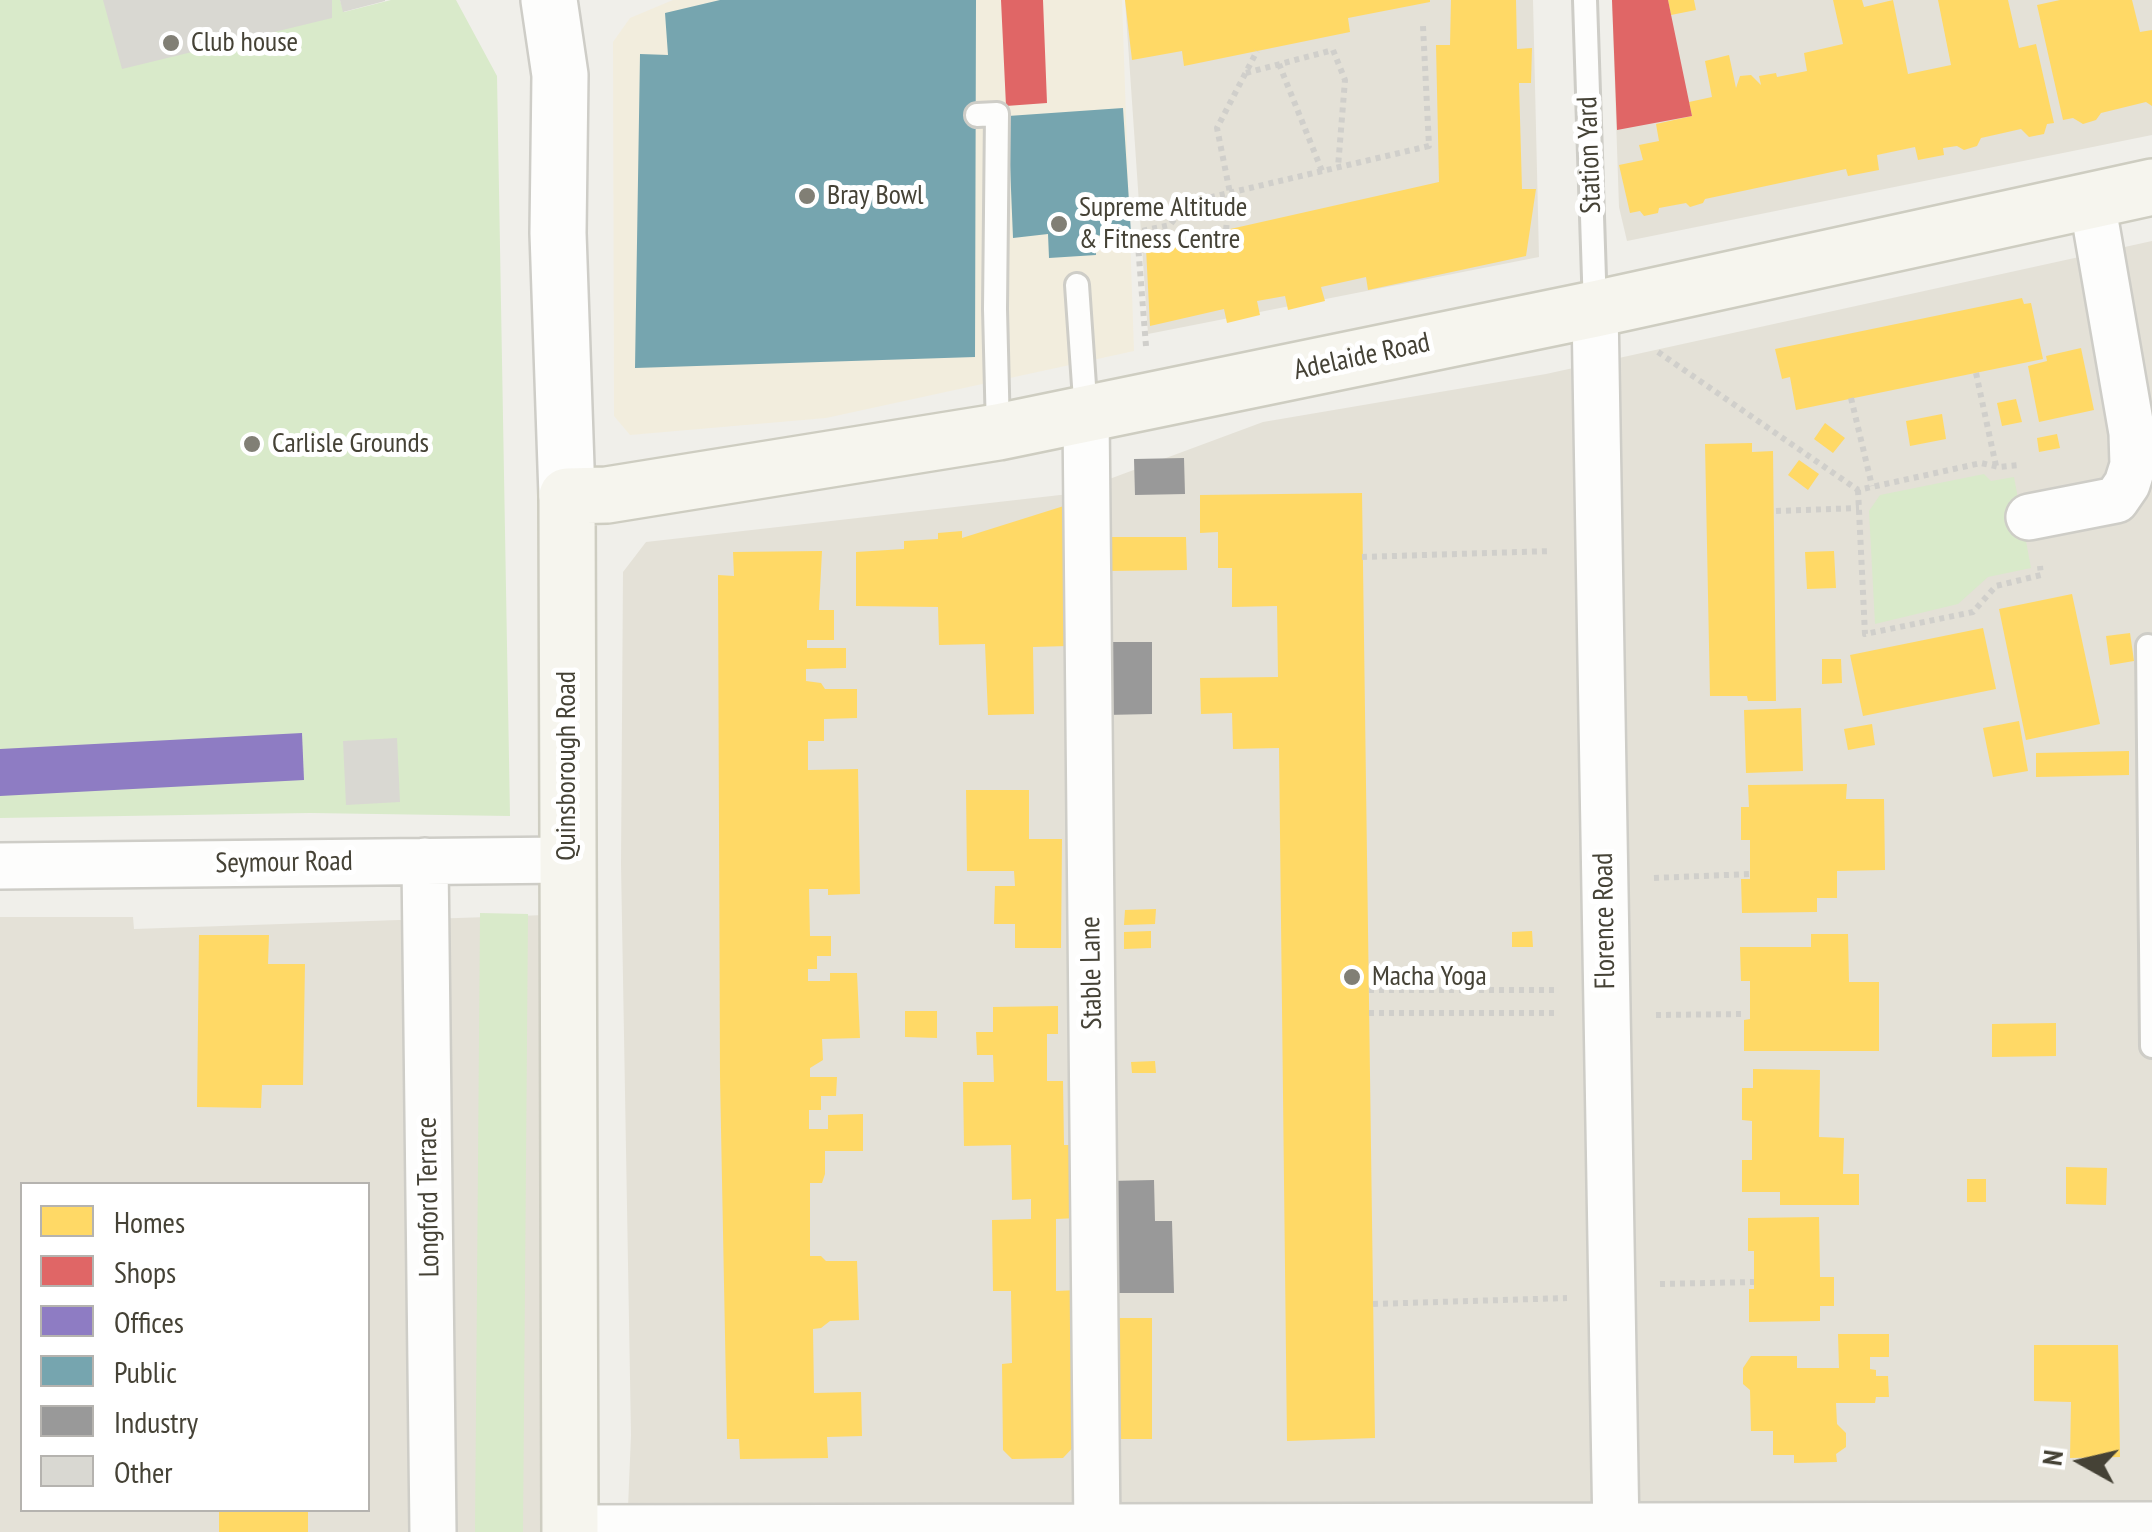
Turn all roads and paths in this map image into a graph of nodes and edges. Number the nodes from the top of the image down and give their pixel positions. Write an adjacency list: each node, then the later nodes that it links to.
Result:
1 (549, 0): 24 (street, Quinsborough Road)
2 (1585, 0): 15 (lane, Station Yard)
3 (1423, 26): 8 (path)
4 (1257, 52): 6 (path)
5 (1279, 64): 6 (path); 8 (path); 9 (path)
6 (1246, 73): 11 (path)
7 (977, 114): 20 (lane)
8 (1338, 167): 9 (path)
9 (1322, 171): 11 (path)
10 (2152, 188): 12 (main road, Adelaide Road)
11 (1230, 193): 13 (path); 16 (path)
12 (2092, 202): 15 (main road, Adelaide Road); 27 (street)
13 (1226, 230)
14 (1077, 285): 19 (lane)
15 (1595, 309): 19 (main road, Adelaide Road); 23 (path); 48 (street, Florence Road)
16 (1147, 357)
17 (1976, 372): 21 (path)
18 (1851, 398): 22 (path)
19 (1086, 414): 20 (main road, Adelaide Road); 50 (street, Stable Lane)
20 (998, 432): 24 (main road, Adelaide Road)
21 (1996, 466): 22 (path); 27 (path)
22 (1872, 486): 23 (path)
23 (1858, 490): 25 (path)
24 (567, 496): 31 (main road, Quinsborough Road)
25 (1859, 508): 26 (path); 27 (path)
26 (1776, 511)
27 (2030, 517)
28 (1555, 551): 29 (path)
29 (1362, 557)
30 (2148, 646): 42 (lane)
31 (567, 860): 32 (street, Seymour Road); 49 (main road, Quinsborough Road)
32 (425, 861): 33 (street, Seymour Road); 51 (street, Longford Terrace)
33 (0, 866)
34 (1750, 874): 35 (path)
35 (1652, 878)
36 (1368, 990): 37 (path)
37 (1564, 990)
38 (1369, 1013): 39 (path)
39 (1564, 1013)
40 (1746, 1014): 41 (path)
41 (1654, 1015)
42 (2152, 1046)
43 (1754, 1282): 44 (path)
44 (1657, 1284)
45 (1568, 1298): 46 (path)
46 (1373, 1304)
47 (2152, 1525): 48 (street)
48 (1616, 1528): 50 (street)
49 (570, 1530): 50 (street)
50 (1097, 1530)
51 (434, 1532)

